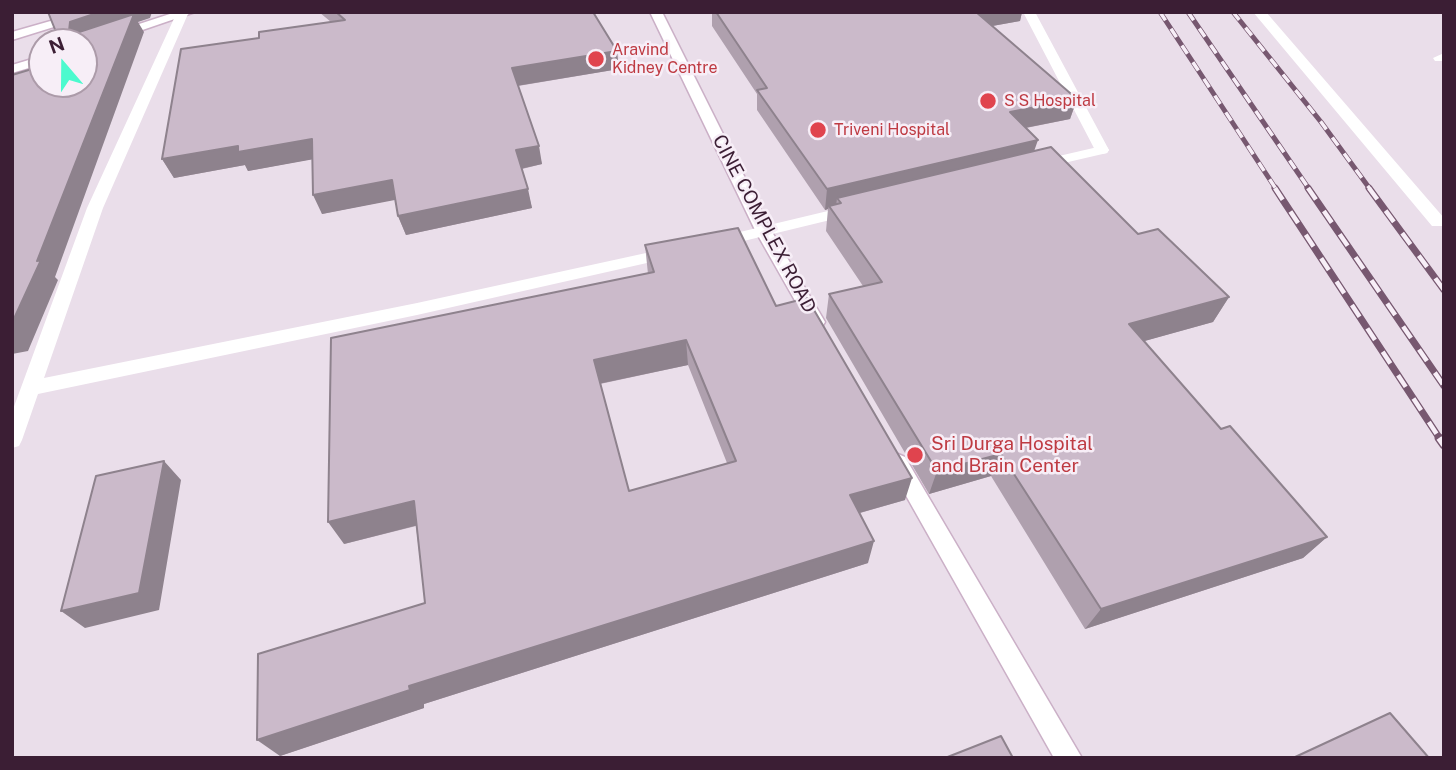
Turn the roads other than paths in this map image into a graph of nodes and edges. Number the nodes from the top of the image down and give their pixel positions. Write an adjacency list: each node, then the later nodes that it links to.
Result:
1 (96, 12): 6 (street)
2 (656, 12): 11 (street, CINE COMPLEX ROAD)
3 (1029, 12): 8 (street)
4 (1259, 12): 10 (street)
5 (185, 13): 7 (street); 13 (street)
6 (12, 36)
7 (98, 41)
8 (1021, 169)
9 (872, 206): 11 (street)
10 (1438, 222)
11 (764, 232): 12 (street, CINE COMPLEX ROAD); 13 (street)
12 (826, 340)
13 (31, 388): 14 (street)
14 (12, 440)
15 (889, 447): 16 (street)
16 (1069, 758)

